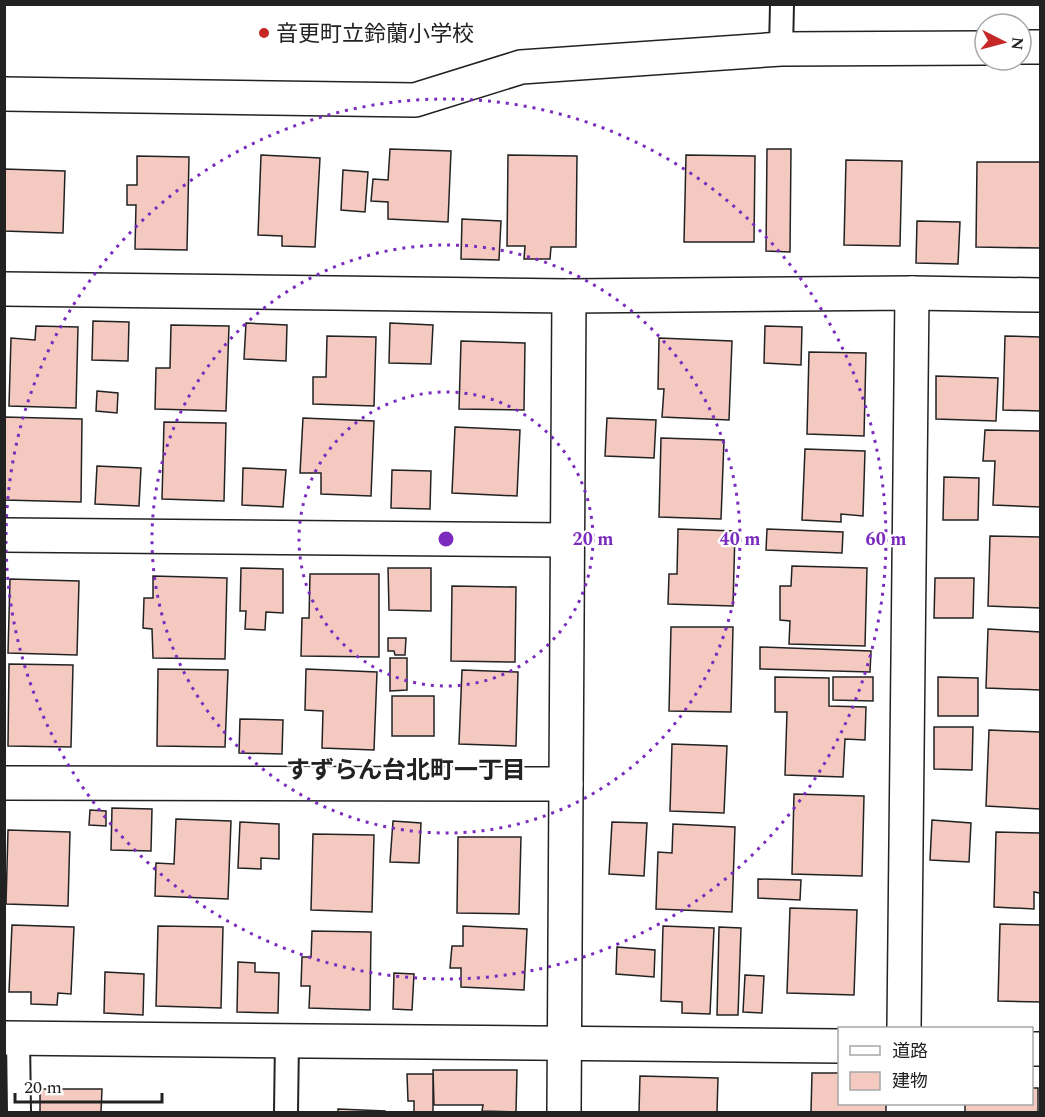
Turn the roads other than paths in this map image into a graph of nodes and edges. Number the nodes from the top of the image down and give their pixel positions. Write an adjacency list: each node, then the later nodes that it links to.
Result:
1 (782, 4): 3 (lane)
2 (973, 48): 3 (street)
3 (781, 50): 4 (street)
4 (4, 94)
5 (4, 289): 8 (street)
6 (912, 293): 7 (street); 8 (street); 13 (street)
7 (1041, 295)
8 (568, 296): 10 (street)
9 (4, 535): 10 (street)
10 (567, 540): 12 (street)
11 (4, 783): 12 (street)
12 (566, 784): 16 (street)
13 (904, 1027)
14 (11, 1038): 15 (street); 18 (lane)
15 (287, 1040): 16 (street); 19 (lane)
16 (564, 1042): 17 (street); 20 (street)
17 (838, 1046)
18 (19, 1113)
19 (286, 1113)
20 (564, 1113)

